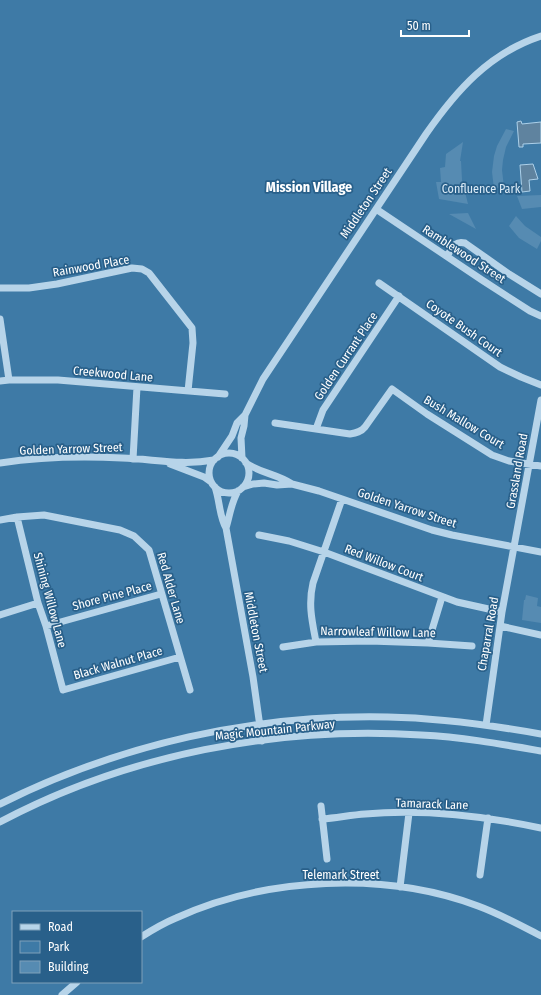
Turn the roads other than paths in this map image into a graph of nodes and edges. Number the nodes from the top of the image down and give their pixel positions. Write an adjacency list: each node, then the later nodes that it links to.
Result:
1 (541, 36): 2 (street, Middleton Street)
2 (376, 209): 3 (street, Ramblewood Street); 17 (street, Middleton Street)
3 (447, 256): 6 (street); 8 (street, Ramblewood Street)
4 (379, 283): 7 (street, Coyote Bush Court)
5 (0, 288): 14 (street, Rainwood Place)
6 (541, 294)
7 (399, 296): 12 (street, Coyote Bush Court); 19 (street, Golden Currant Place)
8 (541, 316)
9 (0, 319): 10 (street)
10 (9, 380): 11 (street, Creekwood Lane); 13 (street, Creekwood Lane)
11 (0, 381)
12 (541, 385)
13 (137, 387): 14 (street, Creekwood Lane); 21 (street)
14 (188, 391): 15 (street, Creekwood Lane)
15 (225, 394)
16 (541, 400): 25 (street, Grassland Road)
17 (245, 415): 20 (street, Middleton Street); 22 (street, Middleton Street)
18 (274, 423): 19 (street)
19 (316, 429): 25 (street, Bush Mallow Court)
20 (216, 458): 22 (street); 24 (street, Golden Yarrow Street); 28 (street)
21 (133, 459): 23 (street, Golden Yarrow Street); 24 (street, Golden Yarrow Street)
22 (244, 461): 27 (street, Golden Yarrow Street); 29 (street)
23 (0, 463)
24 (166, 463): 28 (street, Golden Yarrow Street)
25 (529, 464): 26 (street, Bush Mallow Court); 35 (street, Grassland Road)
26 (541, 466)
27 (292, 484): 29 (street, Golden Yarrow Street); 30 (street, Golden Yarrow Street)
28 (213, 485): 29 (street); 33 (street, Middleton Street)
29 (241, 489): 33 (street, Middleton Street)
30 (342, 499): 35 (street, Golden Yarrow Street); 36 (street)
31 (17, 517): 32 (street, Red Alder Lane); 38 (street, Red Alder Lane); 40 (street, Shining Willow Lane)
32 (0, 520)
33 (226, 528): 53 (street, Middleton Street)
34 (259, 535): 36 (street, Red Willow Court)
35 (515, 547): 37 (street, Golden Yarrow Street); 41 (street, Chaparral Road)
36 (324, 552): 39 (street, Red Willow Court); 46 (street)
37 (541, 552)
38 (161, 594): 43 (street, Shore Pine Place); 50 (street, Red Alder Lane)
39 (442, 597): 41 (street, Red Willow Court); 47 (street)
40 (38, 603): 42 (street); 43 (street, Shining Willow Lane)
41 (502, 612): 44 (street, Chaparral Road)
42 (0, 615)
43 (46, 626): 51 (street, Shining Willow Lane)
44 (500, 626): 45 (street); 54 (street, Chaparral Road)
45 (541, 634)
46 (316, 642): 47 (street, Narrowleaf Willow Lane); 49 (street, Narrowleaf Willow Lane)
47 (428, 643): 48 (street, Narrowleaf Willow Lane)
48 (472, 646)
49 (283, 647)
50 (180, 657): 51 (street, Black Walnut Place); 52 (street, Red Alder Lane)
51 (63, 690)
52 (190, 690)
53 (260, 724): 54 (street, Magic Mountain Parkway); 56 (street, Middleton Street); 58 (street, Magic Mountain Parkway)
54 (486, 725): 55 (street, Magic Mountain Parkway)
55 (541, 734)
56 (262, 741): 57 (street, Magic Mountain Parkway); 63 (street, Magic Mountain Parkway)
57 (541, 751)
58 (0, 804)
59 (321, 806): 62 (street)
60 (409, 813): 61 (street, Tamarack Lane); 62 (street, Tamarack Lane); 67 (street)
61 (488, 818): 64 (street, Tamarack Lane); 66 (street)
62 (322, 819): 65 (street)
63 (0, 822)
64 (541, 828)
65 (327, 859)
66 (480, 875)
67 (400, 887): 68 (street, Telemark Street); 69 (street, Telemark Street)
68 (142, 936)
69 (541, 936)
70 (76, 983): 71 (street)
71 (62, 995)

